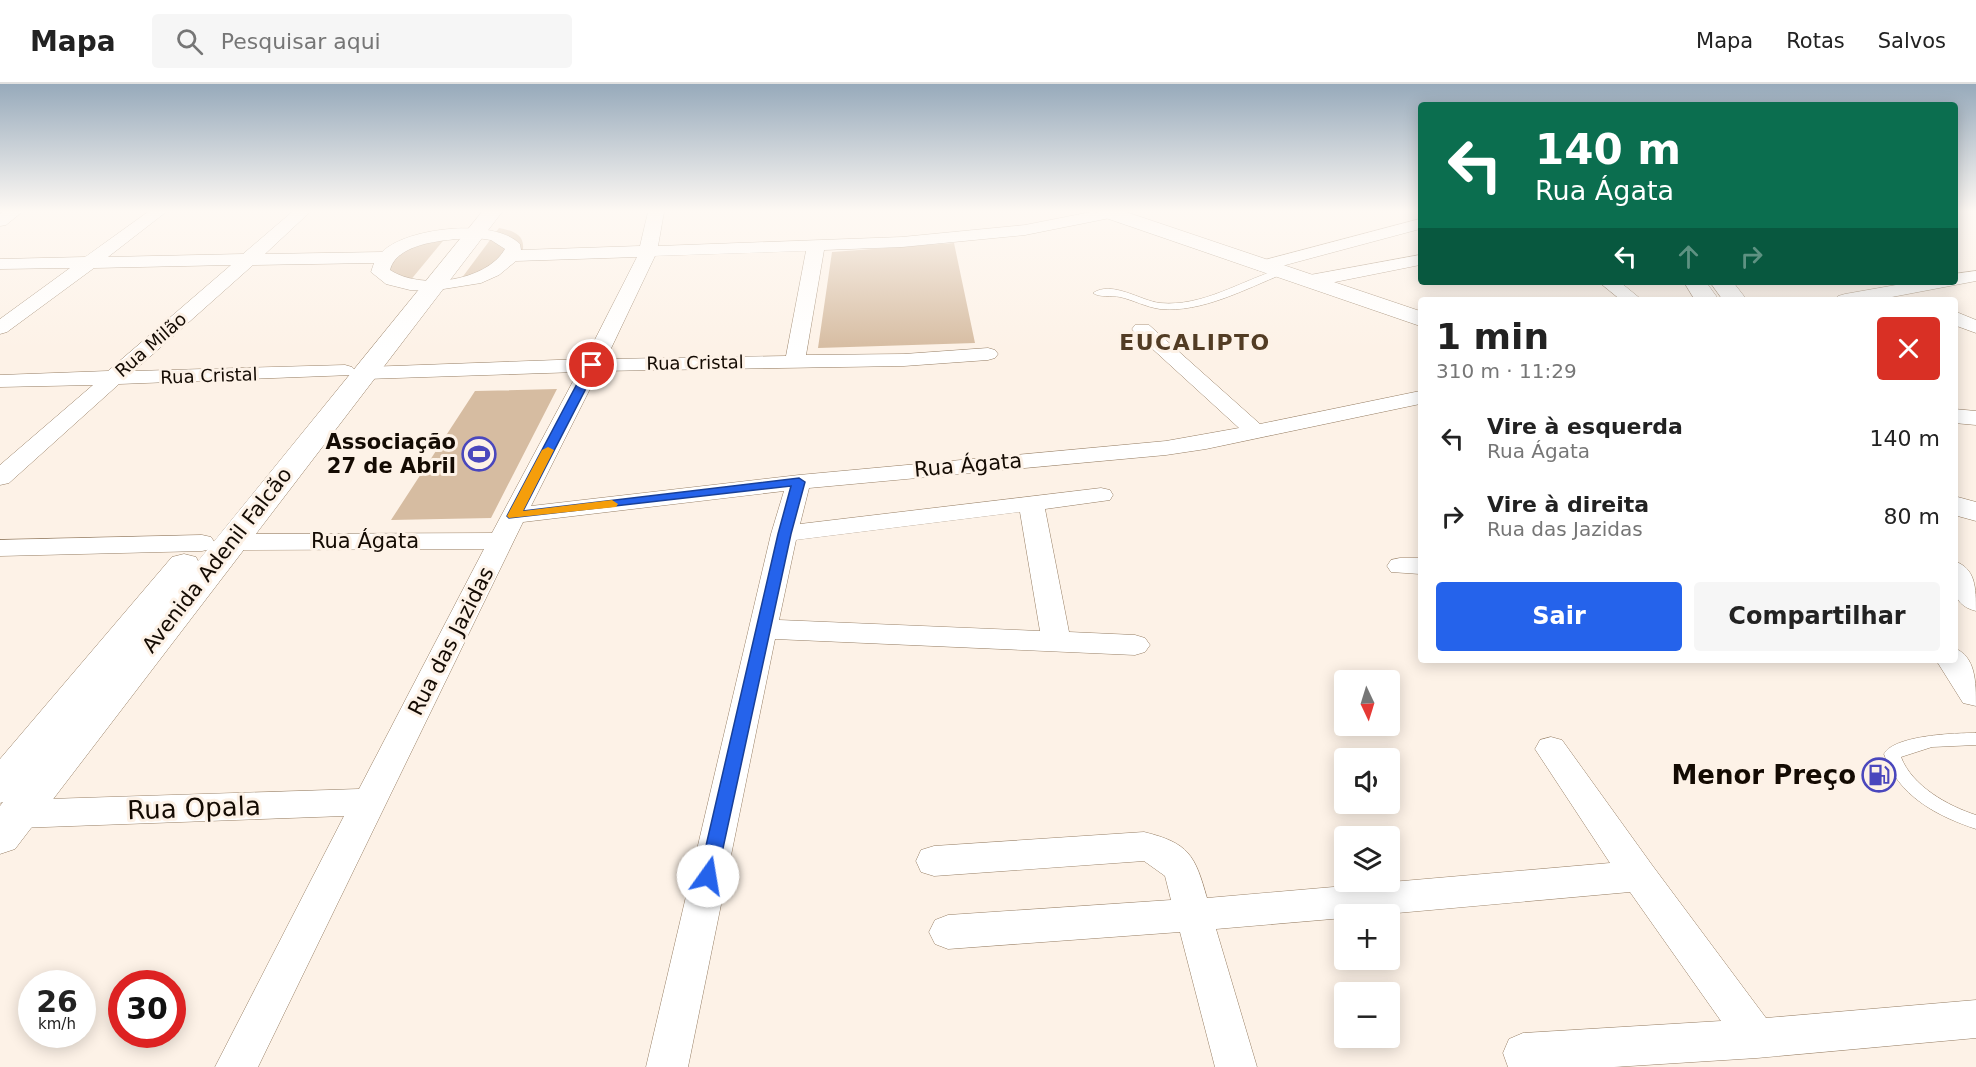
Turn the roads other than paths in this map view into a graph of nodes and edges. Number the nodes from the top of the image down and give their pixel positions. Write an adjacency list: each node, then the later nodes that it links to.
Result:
1 (96, 258): 12 (street)
2 (326, 258): 10 (street)
3 (385, 258): 18 (street)
4 (446, 258): 18 (street, Avenida Adenil Falcão)
5 (510, 258): 18 (street)
6 (645, 258): 36 (street, Rua das Jazidas)
7 (814, 258): 35 (street)
8 (1239, 258): 14 (street)
9 (1308, 258): 14 (street)
10 (248, 259): 12 (street); 38 (street, Rua Milão)
11 (1418, 260): 17 (street)
12 (90, 262): 13 (street); 32 (street)
13 (0, 264)
14 (1271, 269): 17 (street); 24 (lane)
15 (1976, 276): 16 (street)
16 (1958, 279)
17 (1310, 282): 29 (street)
18 (424, 285): 37 (street, Avenida Adenil Falcão)
19 (1612, 285): 25 (street)
20 (1723, 285): 26 (street)
21 (1883, 285): 23 (street)
22 (1929, 285): 23 (street)
23 (1898, 291): 27 (street); 28 (street)
24 (1098, 293)
25 (1630, 297)
26 (1733, 297)
27 (1863, 297)
28 (1911, 297)
29 (1418, 318)
30 (1958, 319): 31 (street)
31 (1976, 327)
32 (0, 328)
33 (1142, 329): 43 (street)
34 (988, 354): 35 (street, Rua Cristal)
35 (795, 362): 36 (street, Rua Cristal)
36 (592, 365): 37 (street, Rua Cristal); 50 (street, Rua das Jazidas)
37 (356, 372): 38 (street, Rua Cristal); 52 (street, Avenida Adenil Falcão)
38 (112, 379): 39 (street, Rua Cristal); 44 (street, Rua Milão)
39 (0, 381)
40 (1418, 398): 43 (street, Rua Ágata)
41 (1958, 416): 42 (street)
42 (1976, 418)
43 (1256, 432): 45 (street, Rua Ágata)
44 (0, 478)
45 (799, 482): 50 (street, Rua Ágata); 51 (street)
46 (1101, 495): 47 (street)
47 (1031, 504): 51 (street); 57 (street)
48 (1958, 506): 49 (street)
49 (1976, 512)
50 (507, 528): 52 (street, Rua Ágata); 61 (street, Rua das Jazidas)
51 (784, 534): 56 (street)
52 (216, 542): 53 (street, Rua Ágata); 62 (street, Avenida Adenil Falcão)
53 (0, 548)
54 (1958, 576): 55 (street)
55 (1976, 600)
56 (763, 629): 57 (street); 72 (street)
57 (1056, 641): 58 (street)
58 (1135, 645)
59 (1976, 739): 63 (lane)
60 (1551, 749): 65 (street)
61 (370, 802): 62 (street, Rua Opala); 71 (street, Rua das Jazidas)
62 (6, 813)
63 (1976, 822)
64 (934, 861): 66 (street)
65 (1639, 876): 66 (street); 69 (street)
66 (1195, 915): 67 (street); 73 (street)
67 (948, 932)
68 (1976, 1019): 69 (street)
69 (1757, 1038): 70 (street)
70 (1523, 1053)
71 (236, 1067)
72 (667, 1067)
73 (1236, 1067)

